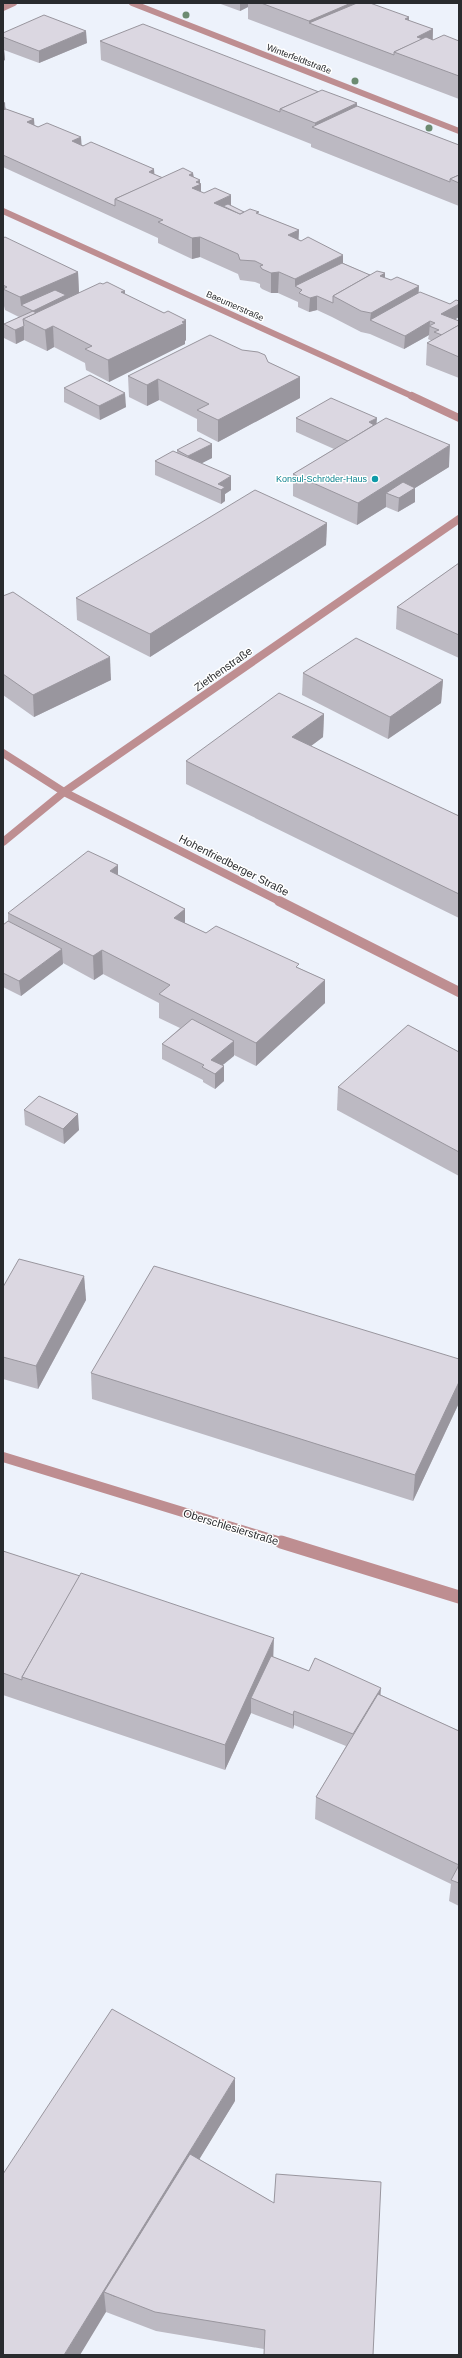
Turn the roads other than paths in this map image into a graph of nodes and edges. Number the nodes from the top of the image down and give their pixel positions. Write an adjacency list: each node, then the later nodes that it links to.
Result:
1 (14, 3): 3 (street)
2 (132, 3): 4 (street, Winterfeldtstraße)
3 (3, 8)
4 (459, 131)
5 (3, 211): 6 (street, Baeumerstraße)
6 (459, 418)
7 (459, 519): 9 (street, Ziethenstraße)
8 (3, 752): 9 (street, Hohenfriedberger Straße)
9 (64, 792): 10 (street, Ziethenstraße); 11 (street, Hohenfriedberger Straße)
10 (3, 842)
11 (459, 992)
12 (3, 1457): 13 (street, Oberschlesierstraße)
13 (459, 1597)

